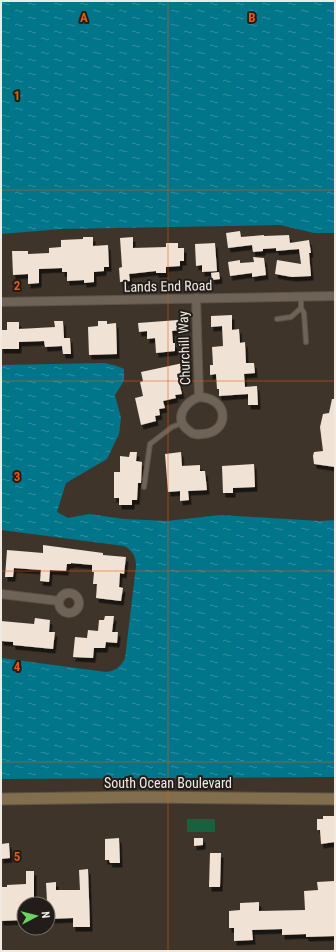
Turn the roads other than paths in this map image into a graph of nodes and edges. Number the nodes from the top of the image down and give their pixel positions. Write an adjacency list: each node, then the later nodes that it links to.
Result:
1 (335, 296): 2 (street, Lands End Road)
2 (301, 297): 3 (street, Lands End Road); 5 (lane)
3 (196, 298): 4 (street, Lands End Road); 8 (street, Churchill Way)
4 (1, 302)
5 (301, 308): 6 (lane); 7 (lane)
6 (277, 319)
7 (306, 342)
8 (199, 397): 9 (street, Churchill Way); 9 (street, Churchill Way)
9 (182, 423): 10 (lane)
10 (144, 487)
11 (1, 594): 12 (street)
12 (59, 601)
13 (1, 799): 14 (main road, South Ocean Boulevard)
14 (335, 799)

